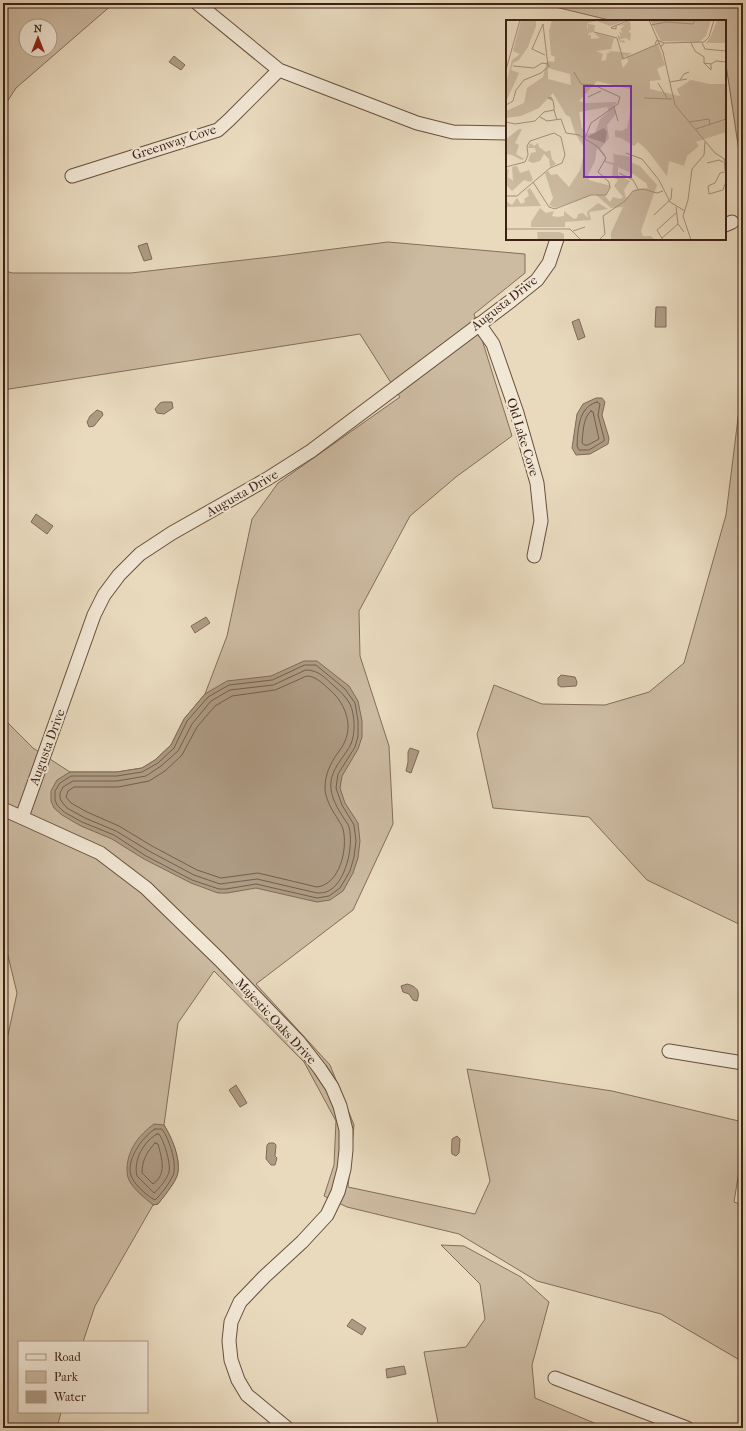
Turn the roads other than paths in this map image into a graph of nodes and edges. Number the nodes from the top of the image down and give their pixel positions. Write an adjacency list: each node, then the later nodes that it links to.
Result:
1 (197, 3): 2 (street)
2 (278, 70): 3 (street); 4 (street, Greenway Cove)
3 (506, 133)
4 (72, 176)
5 (557, 240): 6 (street, Augusta Drive)
6 (479, 324): 7 (street, Old Lake Cove); 9 (street, Augusta Drive)
7 (534, 556)
8 (3, 809): 9 (street, Majestic Oaks Drive)
9 (22, 817): 13 (street, Majestic Oaks Drive)
10 (669, 1051): 11 (street)
11 (743, 1063)
12 (555, 1378): 14 (street)
13 (287, 1428)
14 (687, 1428)

